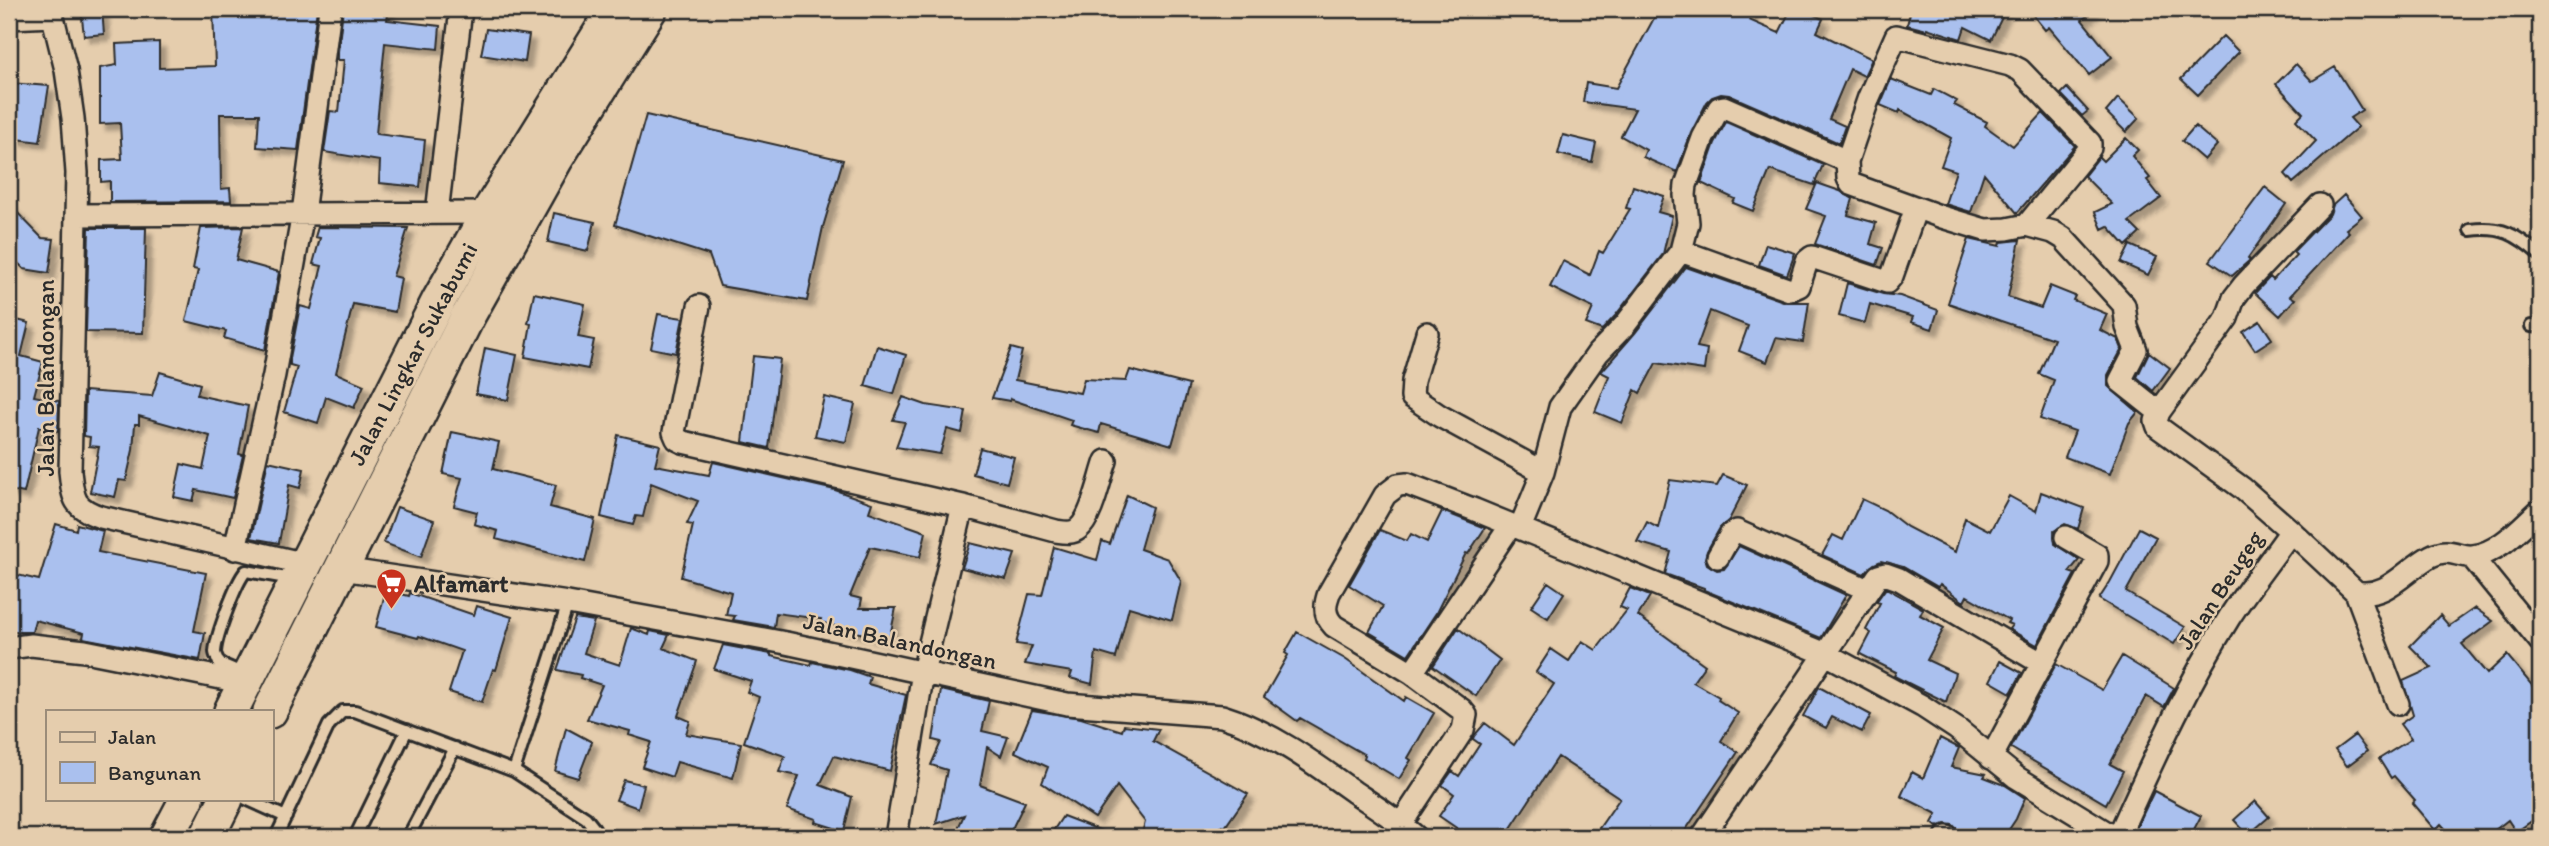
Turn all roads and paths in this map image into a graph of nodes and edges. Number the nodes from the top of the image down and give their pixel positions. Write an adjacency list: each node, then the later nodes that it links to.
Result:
1 (330, 9): 10 (street)
2 (461, 9): 11 (street)
3 (615, 9): 12 (main road, Jalan Lingkar Sukabumi)
4 (650, 9): 31 (main road, Jalan Lingkar Sukabumi)
5 (52, 13): 6 (street); 13 (street, Jalan Balandongan)
6 (9, 18)
7 (1847, 161): 9 (street); 14 (street); 16 (street)
8 (2320, 205): 20 (street)
9 (1916, 208): 14 (street); 16 (street)
10 (303, 213): 11 (street); 13 (street); 28 (street)
11 (437, 213): 12 (street)
12 (488, 213): 32 (main road, Jalan Lingkar Sukabumi)
13 (76, 215): 28 (street, Jalan Balandongan)
14 (2027, 225): 20 (street)
15 (2470, 230): 17 (lane)
16 (1681, 251): 22 (street)
17 (2540, 255)
18 (699, 306): 23 (street)
19 (1427, 333): 22 (street)
20 (2159, 412): 26 (street)
21 (1106, 461): 23 (street)
22 (1544, 472): 25 (street)
23 (963, 506): 40 (street)
24 (2540, 510): 29 (street)
25 (1516, 527): 38 (street); 41 (street); 41 (street)
26 (2291, 531): 34 (street, Jalan Beugeg); 62 (street, Jalan Beugeg)
27 (2066, 537): 39 (street)
28 (235, 548): 32 (street, Jalan Balandongan)
29 (2471, 556): 34 (street); 36 (street)
30 (1718, 557): 33 (street)
31 (342, 569): 35 (street, Jalan Balandongan); 44 (main road, Jalan Lingkar Sukabumi)
32 (301, 572): 42 (main road, Jalan Lingkar Sukabumi); 42 (lane)
33 (1868, 590): 38 (street); 39 (street)
34 (2356, 593): 43 (street)
35 (568, 603): 40 (street, Jalan Balandongan); 48 (lane)
36 (2540, 641)
37 (9, 648): 42 (street)
38 (1826, 654): 47 (street); 61 (street)
39 (2041, 663): 47 (street)
40 (923, 672): 53 (street, Jalan Balandongan); 60 (street)
41 (1412, 673): 53 (street)
42 (242, 690)
43 (2398, 704)
44 (271, 710)
45 (407, 730): 46 (lane); 52 (lane); 57 (lane)
46 (455, 748): 48 (lane); 58 (lane)
47 (1991, 758): 62 (street)
48 (514, 771): 59 (lane)
49 (186, 800): 54 (main road)
50 (226, 800): 55 (main road)
51 (248, 800): 52 (lane)
52 (286, 817): 56 (lane)
53 (1411, 833)
54 (167, 837)
55 (207, 837)
56 (276, 837)
57 (355, 837)
58 (408, 837)
59 (596, 837)
60 (896, 837)
61 (1702, 837)
62 (2116, 837)

